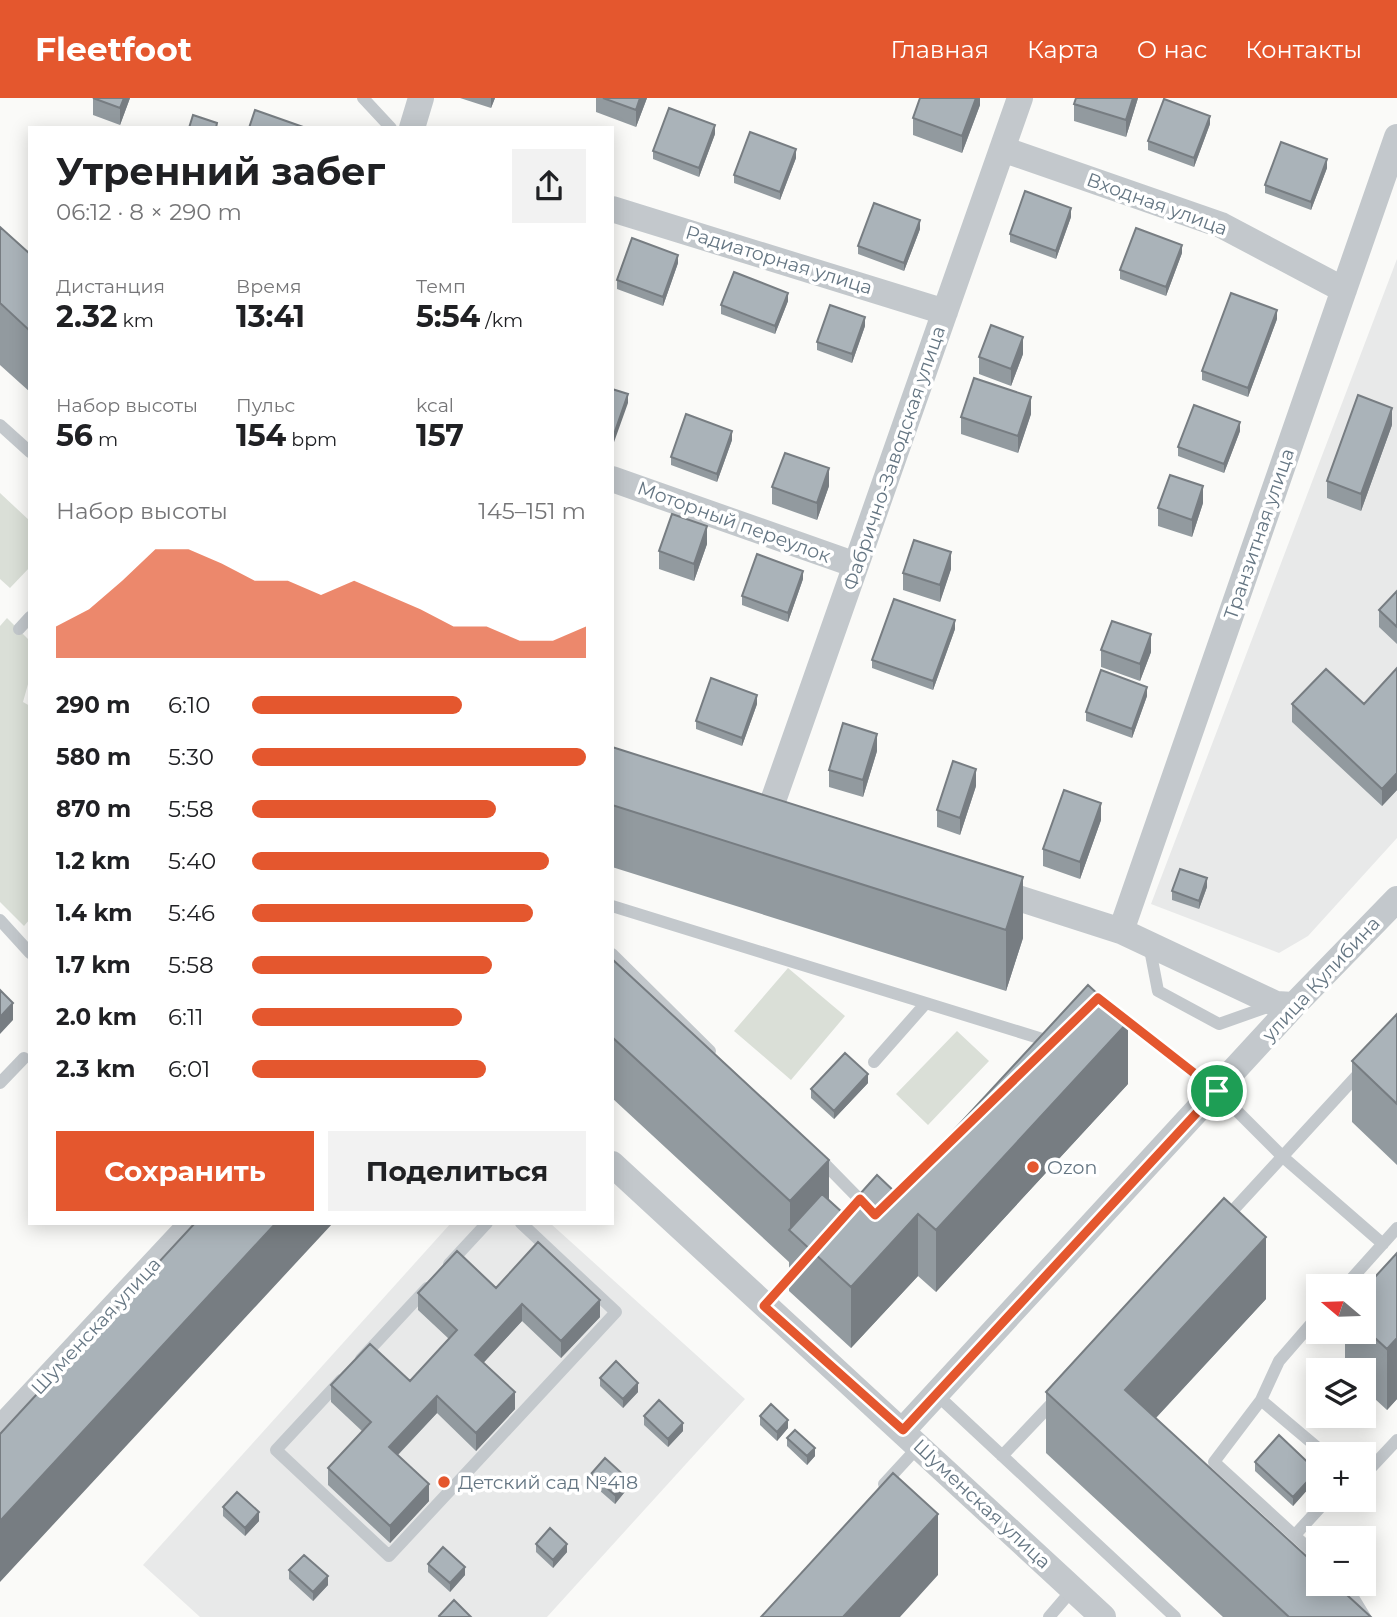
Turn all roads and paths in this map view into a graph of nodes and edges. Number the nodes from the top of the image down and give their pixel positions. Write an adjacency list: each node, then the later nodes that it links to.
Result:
1 (363, 98): 4 (lane)
2 (421, 98): 5 (street)
3 (1020, 98): 7 (street, Фабрично-Заводская улица)
4 (388, 126)
5 (413, 126)
6 (1397, 137): 9 (street, Транзитная улица)
7 (1002, 149): 9 (street, Входная улица); 10 (street, Фабрично-Заводская улица)
8 (614, 210): 10 (street, Радиаторная улица)
9 (1344, 290): 24 (street, Транзитная улица)
10 (945, 312): 14 (street, Фабрично-Заводская улица)
11 (0, 425): 12 (lane)
12 (28, 450)
13 (614, 480): 14 (street, Моторный переулок)
14 (856, 565): 18 (street, Фабрично-Заводская улица)
15 (28, 619): 16 (lane)
16 (19, 629)
17 (741, 808): 18 (street)
18 (767, 818): 19 (street)
19 (793, 827)
20 (963, 881): 24 (street)
21 (1397, 899): 30 (street, улица Кулибина)
22 (614, 907): 29 (lane)
23 (0, 920): 26 (lane)
24 (1121, 931): 25 (street)
25 (1149, 944): 30 (street); 30 (lane)
26 (28, 951)
27 (614, 956): 34 (lane)
28 (1098, 998): 37 (lane)
29 (926, 1003): 31 (lane); 35 (lane)
30 (1285, 1005): 37 (street, улица Кулибина)
31 (1043, 1052)
32 (24, 1058): 36 (lane)
33 (1371, 1060): 39 (lane)
34 (721, 1062)
35 (874, 1062)
36 (0, 1083)
37 (1217, 1091): 39 (lane); 53 (street, улица Кулибина)
38 (810, 1150): 41 (lane)
39 (1283, 1157): 45 (lane); 47 (lane)
40 (614, 1166): 50 (street, Шуменская улица)
41 (885, 1206)
42 (190, 1225): 55 (street, Шуменская улица)
43 (485, 1225): 44 (lane)
44 (523, 1225)
45 (1217, 1228)
46 (1397, 1228): 47 (lane)
47 (1383, 1244): 49 (lane)
48 (807, 1257): 50 (lane)
49 (1356, 1274)
50 (764, 1306): 56 (street, Шуменская улица)
51 (1306, 1330): 54 (lane)
52 (1067, 1387): 59 (lane)
53 (936, 1394): 56 (street, улица Кулибина); 59 (lane)
54 (1261, 1401): 58 (lane); 63 (lane)
55 (0, 1429)
56 (911, 1437): 61 (lane); 65 (street, Шуменская улица)
57 (1397, 1440): 60 (lane)
58 (1311, 1442)
59 (1002, 1456): 69 (lane)
60 (1376, 1462)
61 (875, 1494)
62 (1316, 1512): 63 (lane)
63 (1295, 1535): 64 (lane)
64 (1306, 1546)
65 (1073, 1589): 67 (lane); 68 (street, Шуменская улица)
66 (1352, 1596): 70 (lane)
67 (1049, 1617)
68 (1103, 1617)
69 (1175, 1617)
70 (1365, 1617)

